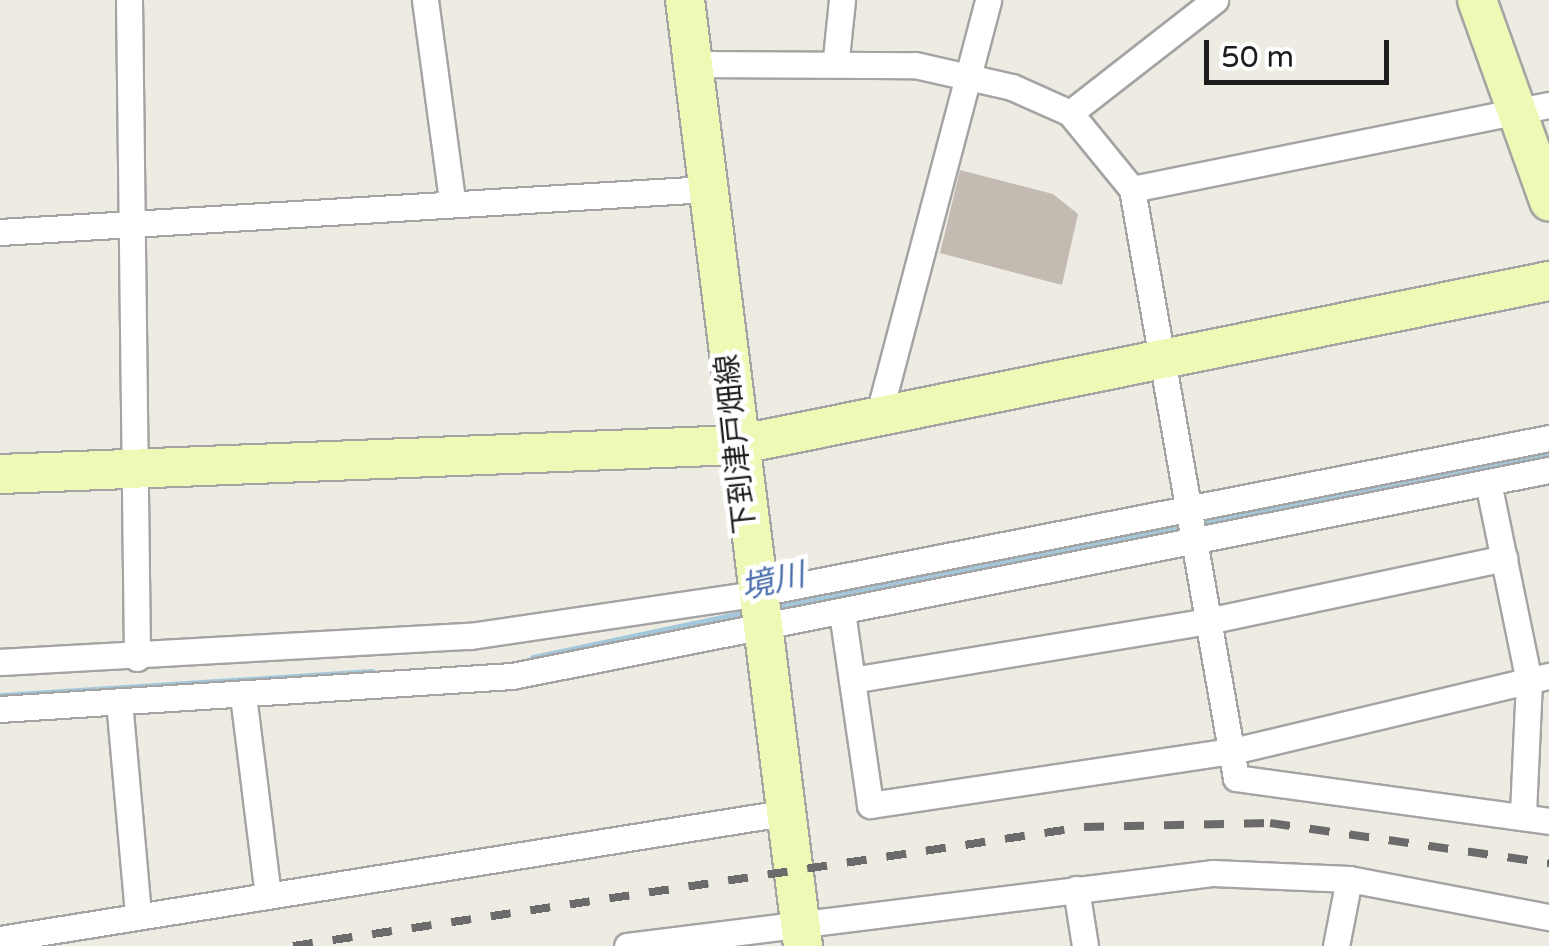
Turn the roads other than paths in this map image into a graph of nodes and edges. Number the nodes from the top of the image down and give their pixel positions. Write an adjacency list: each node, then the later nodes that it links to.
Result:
1 (129, 0): 17 (street)
2 (425, 0): 15 (street)
3 (685, 0): 9 (street, 下到津戸畑線)
4 (842, 0): 8 (street)
5 (988, 0): 10 (street)
6 (1215, 0): 12 (street)
7 (1477, 0): 11 (street)
8 (836, 58): 9 (street); 10 (street)
9 (694, 64): 13 (street, 下到津戸畑線)
10 (966, 76): 12 (street); 21 (street)
11 (1535, 107): 14 (street); 16 (street)
12 (1070, 113): 14 (street)
13 (708, 188): 15 (street); 23 (street, 下到津戸畑線)
14 (1132, 189): 20 (street)
15 (452, 201): 17 (street)
16 (1549, 201)
17 (132, 225): 18 (street); 24 (street)
18 (0, 232)
19 (1549, 281): 20 (street)
20 (1160, 364): 21 (street); 28 (street)
21 (877, 420): 23 (street)
22 (1549, 438): 28 (street)
23 (738, 445): 24 (street); 31 (street, 下到津戸畑線)
24 (136, 470): 26 (street); 34 (street)
25 (1549, 470): 27 (street)
26 (0, 474)
27 (1488, 482): 29 (street); 30 (street)
28 (1186, 505): 29 (street); 31 (street)
29 (1193, 540): 32 (street); 33 (street)
30 (1504, 558): 33 (street); 36 (street)
31 (756, 611): 32 (street); 34 (street); 38 (street); 42 (street, 下到津戸畑線)
32 (842, 612): 37 (street)
33 (1208, 621): 37 (street); 41 (street)
34 (137, 658): 35 (street)
35 (0, 662)
36 (1539, 678): 41 (street); 43 (street)
37 (852, 680): 41 (street)
38 (243, 694): 39 (street); 47 (street)
39 (119, 701): 40 (street); 48 (street)
40 (0, 708)
41 (1233, 750): 43 (street)
42 (783, 813): 47 (street); 50 (street, 下到津戸畑線)
43 (1523, 815): 44 (street)
44 (1549, 821)
45 (1349, 879): 46 (street); 49 (street); 54 (street)
46 (1076, 889): 50 (street); 53 (street)
47 (268, 895): 48 (street)
48 (138, 916): 51 (street)
49 (1549, 917)
50 (801, 936): 52 (street)
51 (0, 939)
52 (627, 946)
53 (1085, 946)
54 (1336, 946)

